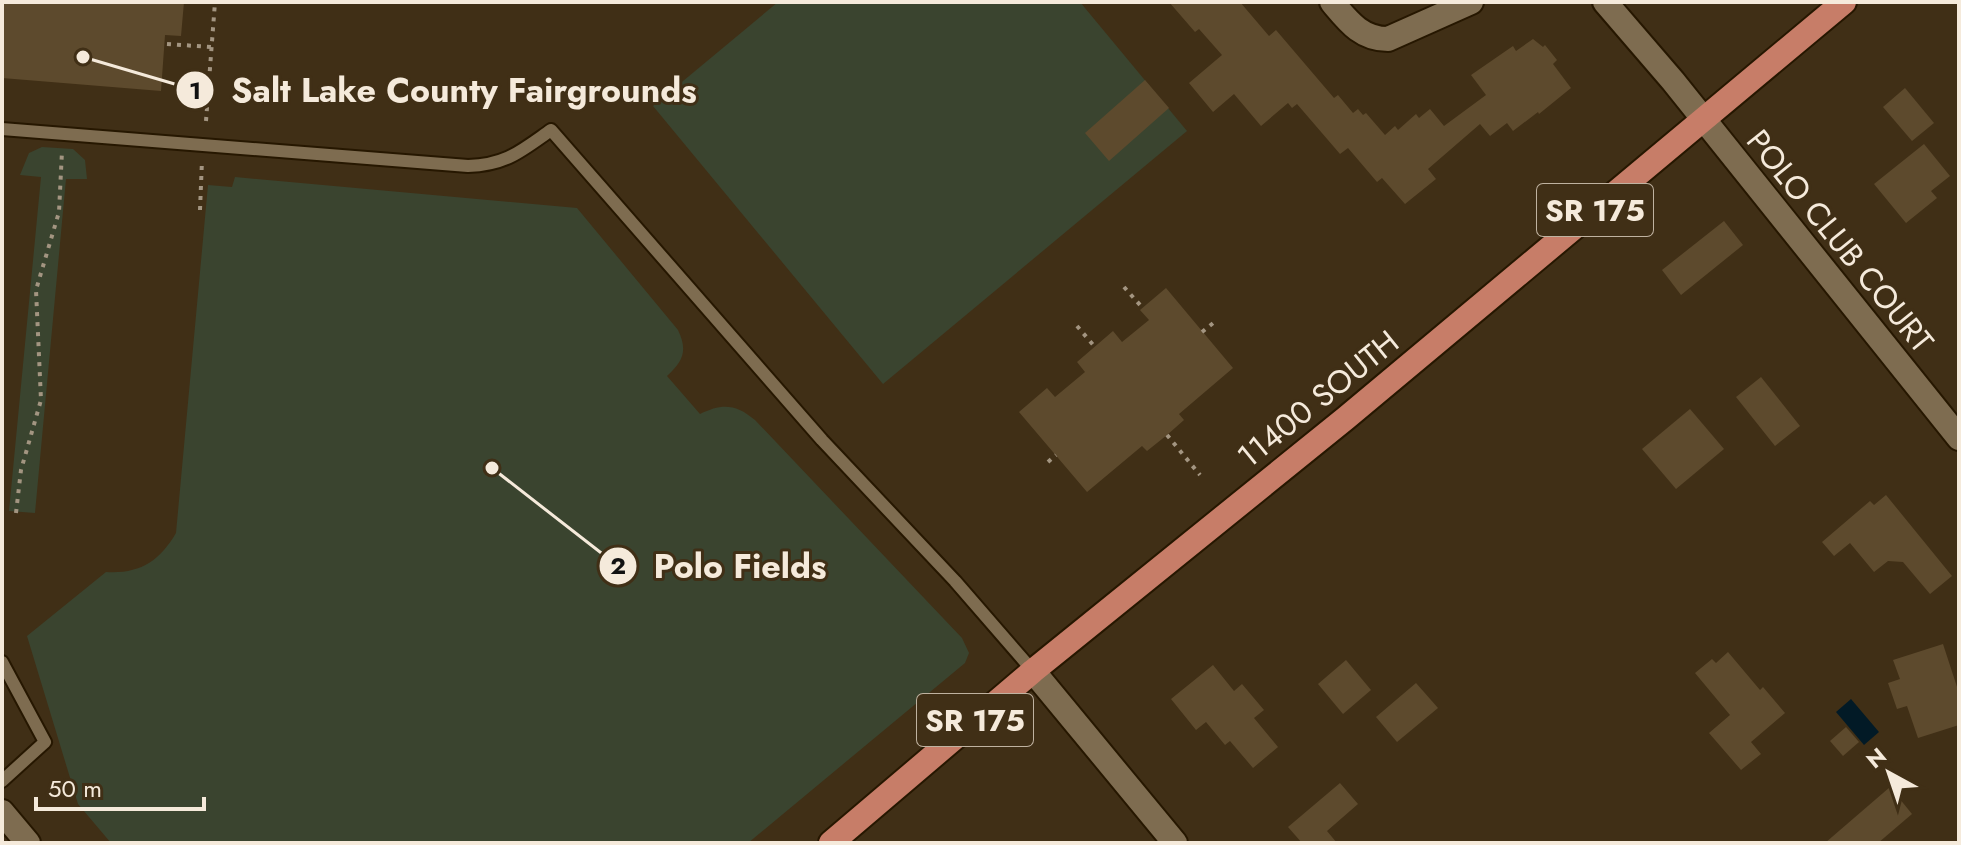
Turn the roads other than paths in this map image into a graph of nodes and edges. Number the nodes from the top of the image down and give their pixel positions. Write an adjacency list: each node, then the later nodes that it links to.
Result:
1 (1332, 2): 2 (street)
2 (1471, 2)
3 (1605, 2): 5 (street, POLO CLUB COURT)
4 (1844, 2): 5 (main road, 11400 SOUTH / SR 175)
5 (1702, 121): 7 (street, POLO CLUB COURT); 9 (main road, 11400 SOUTH / SR 175)
6 (2, 129): 9 (lane)
7 (1959, 438)
8 (2, 662): 10 (lane)
9 (1033, 671): 13 (main road, 11400 SOUTH / SR 175); 14 (street)
10 (2, 781)
11 (2, 812): 12 (street)
12 (28, 843)
13 (831, 843)
14 (1175, 843)

